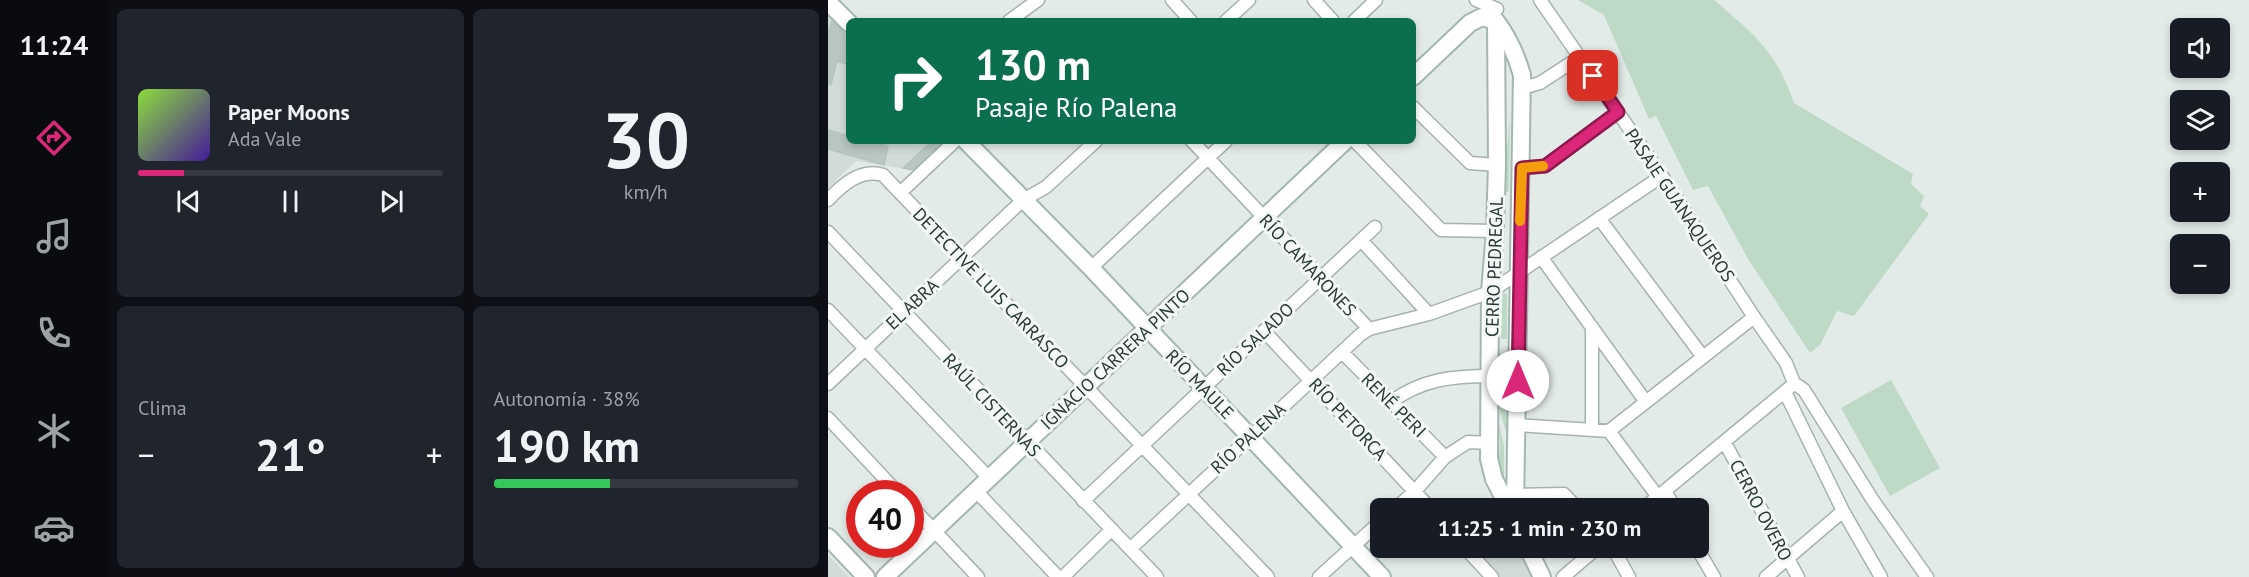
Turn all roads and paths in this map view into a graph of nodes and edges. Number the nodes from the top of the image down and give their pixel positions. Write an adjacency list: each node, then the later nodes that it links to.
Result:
1 (1038, 0): 10 (street)
2 (1172, 0): 11 (street)
3 (1248, 0): 12 (street)
4 (1314, 0): 13 (street)
5 (1376, 0): 14 (street)
6 (1476, 0): 9 (street)
7 (1540, 0): 16 (street, PASAJE GUANAQUEROS)
8 (828, 2): 15 (street)
9 (1497, 10): 17 (street); 18 (street, CERRO PEDREGAL); 29 (street, CERRO PEDREGAL)
10 (1013, 18)
11 (1188, 18)
12 (1234, 18)
13 (1330, 18)
14 (1357, 18)
15 (846, 20)
16 (1580, 57): 18 (street); 20 (street, PASAJE GUANAQUEROS)
17 (1416, 74)
18 (1522, 88): 30 (street, CERRO PEDREGAL)
19 (1416, 110): 29 (street)
20 (1618, 112): 30 (street); 31 (street, PASAJE GUANAQUEROS)
21 (952, 144): 32 (street)
22 (969, 144): 34 (street, RÍO MAULE)
23 (1093, 144): 34 (street, EL ABRA)
24 (1195, 144): 28 (street, RÍO CAMARONES)
25 (1223, 144): 28 (street)
26 (1343, 144): 35 (street, IGNACIO CARRERA PINTO)
27 (1358, 144): 38 (street)
28 (1208, 158): 35 (street, RÍO CAMARONES); 43 (street)
29 (1497, 165): 38 (street, CERRO PEDREGAL)
30 (1522, 168): 44 (street, CERRO PEDREGAL)
31 (1662, 176): 36 (street, RÍO CAMARONES); 50 (street, PASAJE GUANAQUEROS)
32 (900, 193): 33 (street, DETECTIVE LUIS CARRASCO); 41 (street, DETECTIVE LUIS CARRASCO)
33 (828, 200)
34 (1023, 200): 41 (street, EL ABRA); 43 (street, RÍO MAULE)
35 (1264, 218): 45 (street, RÍO CAMARONES); 52 (street, IGNACIO CARRERA PINTO)
36 (1599, 218): 42 (street, RÍO CAMARONES); 57 (street)
37 (1375, 227): 40 (street, RÍO SALADO)
38 (1496, 231): 46 (street, CERRO PEDREGAL)
39 (828, 232): 48 (street, RAÚL CISTERNAS)
40 (1361, 240): 45 (street, RÍO SALADO); 49 (street)
41 (962, 257): 48 (street, EL ABRA); 61 (street, DETECTIVE LUIS CARRASCO)
42 (1541, 257): 44 (street, RÍO CAMARONES); 51 (street)
43 (1091, 267): 52 (street, RÍO MAULE)
44 (1518, 272): 46 (street, RÍO CAMARONES); 67 (street, CERRO PEDREGAL)
45 (1320, 278): 53 (street, RÍO CAMARONES); 54 (street, RÍO SALADO)
46 (1490, 292): 49 (street, RÍO CAMARONES); 58 (street, CERRO PEDREGAL)
47 (828, 310): 55 (street)
48 (904, 312): 55 (street, EL ABRA); 71 (street, RAÚL CISTERNAS)
49 (1429, 314): 53 (street, RÍO CAMARONES)
50 (1754, 317): 57 (street); 63 (street, PASAJE GUANAQUEROS)
51 (1592, 327): 65 (street); 68 (street)
52 (1147, 329): 61 (street, IGNACIO CARRERA PINTO); 62 (street, RÍO MAULE)
53 (1369, 329): 56 (street, RÍO PALENA)
54 (1264, 331): 59 (street, RÍO PETORCA); 62 (street, RÍO SALADO)
55 (866, 349): 60 (street, EL ABRA); 76 (street)
56 (1342, 352): 59 (street, RÍO PALENA); 64 (street, RENÉ PERI)
57 (1703, 357): 65 (street)
58 (1491, 376): 64 (street); 73 (street, CERRO PEDREGAL)
59 (1311, 379): 70 (street, RÍO PALENA); 79 (street, RÍO PETORCA)
60 (828, 384)
61 (1086, 387): 71 (street, IGNACIO CARRERA PINTO); 74 (street, DETECTIVE LUIS CARRASCO)
62 (1204, 387): 70 (street, RÍO MAULE); 74 (street, RÍO SALADO)
63 (1790, 388): 72 (street); 91 (street, PASAJE GUANAQUEROS); 122 (street)
64 (1391, 402): 75 (street, RENÉ PERI)
65 (1646, 402): 69 (street)
66 (828, 418): 77 (street)
67 (1517, 425): 68 (street); 85 (street, CERRO PEDREGAL)
68 (1592, 429): 69 (street)
69 (1609, 431): 81 (street)
70 (1250, 436): 80 (street, RÍO PALENA); 97 (street, RÍO MAULE)
71 (1027, 443): 76 (street, IGNACIO CARRERA PINTO); 90 (street, RAÚL CISTERNAS)
72 (1725, 443): 81 (street); 104 (street, CERRO OVERO)
73 (1490, 444): 75 (street); 84 (street, CERRO PEDREGAL)
74 (1142, 445): 80 (street, DETECTIVE LUIS CARRASCO); 90 (street, RÍO SALADO)
75 (1445, 457): 79 (street)
76 (989, 478): 78 (street, IGNACIO CARRERA PINTO)
77 (886, 480)
78 (976, 491): 93 (street, IGNACIO CARRERA PINTO); 108 (street)
79 (1415, 491): 82 (street); 83 (street, RÍO PETORCA)
80 (1189, 494): 98 (street, RÍO PALENA); 111 (street, DETECTIVE LUIS CARRASCO)
81 (1661, 494): 88 (street); 89 (street)
82 (1407, 498)
83 (1421, 498)
84 (1508, 498)
85 (1513, 498)
86 (1544, 498): 87 (street)
87 (1568, 498)
88 (1656, 498)
89 (1665, 498)
90 (1083, 501): 94 (street, RAÚL CISTERNAS)
91 (1843, 511): 104 (street); 121 (street, PASAJE GUANAQUEROS)
92 (924, 520): 93 (street)
93 (934, 530): 106 (street, IGNACIO CARRERA PINTO); 107 (street)
94 (1112, 530): 98 (street, RAÚL CISTERNAS); 109 (street)
95 (1370, 531): 97 (street)
96 (828, 537): 105 (street)
97 (1352, 547): 112 (street); 113 (street, RÍO MAULE)
98 (1130, 549): 110 (street, RAÚL CISTERNAS)
99 (1474, 558): 114 (street)
100 (1533, 558): 115 (street)
101 (1585, 558): 116 (street)
102 (1619, 558): 117 (street)
103 (1703, 558): 118 (street)
104 (1787, 559): 119 (street); 120 (street, CERRO OVERO)
105 (866, 577)
106 (885, 577)
107 (978, 577)
108 (1058, 577)
109 (1063, 577)
110 (1157, 577)
111 (1268, 577)
112 (1318, 577)
113 (1382, 577)
114 (1492, 577)
115 (1542, 577)
116 (1563, 577)
117 (1629, 577)
118 (1714, 577)
119 (1766, 577)
120 (1798, 577)
121 (1881, 577)
122 (1927, 577)

